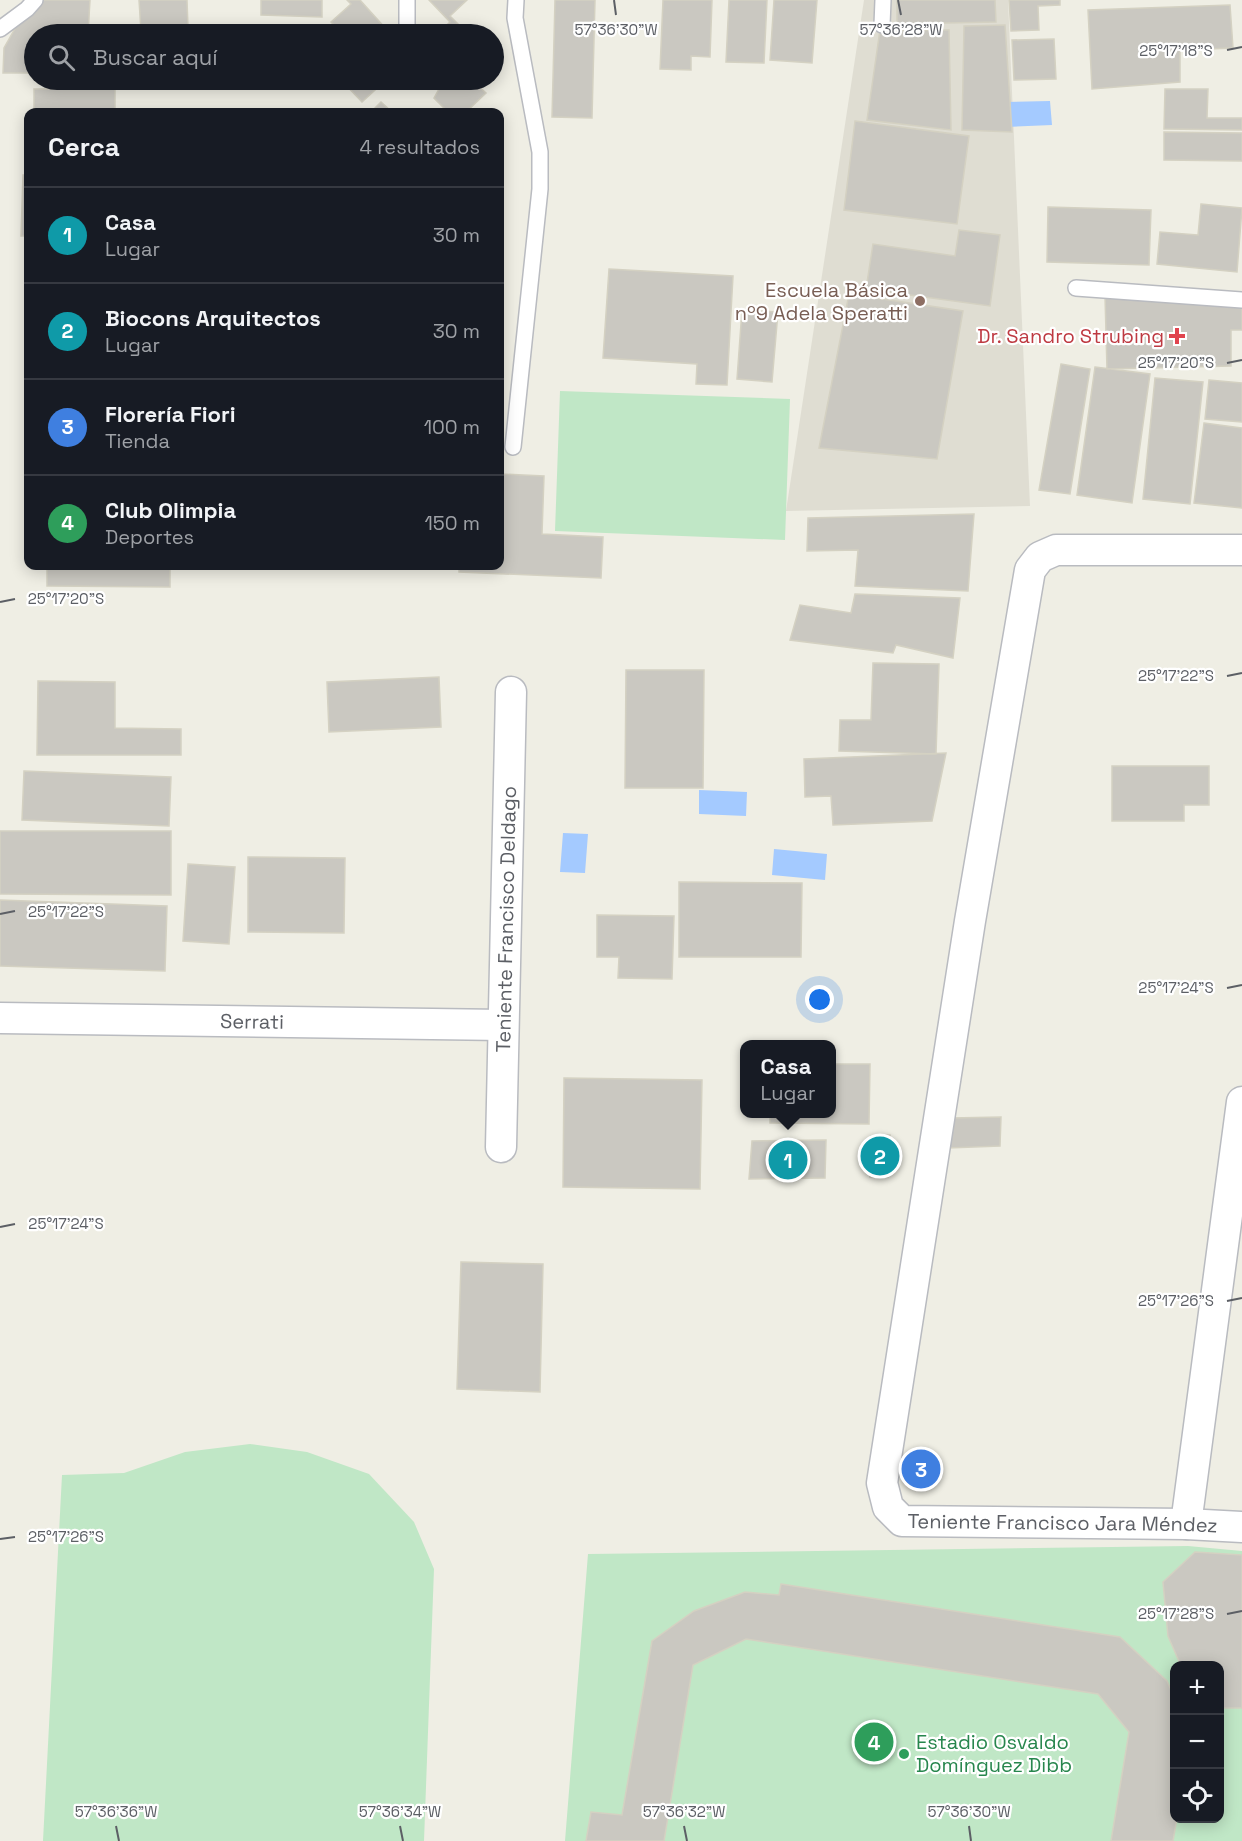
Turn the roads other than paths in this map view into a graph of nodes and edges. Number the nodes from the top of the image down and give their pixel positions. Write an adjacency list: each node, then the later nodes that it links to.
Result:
1 (35, 0): 7 (lane)
2 (407, 0): 5 (lane)
3 (516, 0): 10 (lane)
4 (883, 0): 6 (lane)
5 (407, 24)
6 (882, 25)
7 (0, 29)
8 (1076, 288): 9 (lane)
9 (1242, 300)
10 (513, 447)
11 (1242, 550): 17 (street, Teniente Francisco Jara Méndez)
12 (511, 692): 14 (street, Teniente Francisco Deldago)
13 (0, 1018): 14 (street, Serrati)
14 (503, 1025): 16 (street, Teniente Francisco Deldago)
15 (1242, 1102): 17 (street)
16 (501, 1147)
17 (1186, 1524): 18 (street, Teniente Francisco Jara Méndez)
18 (1242, 1527)

